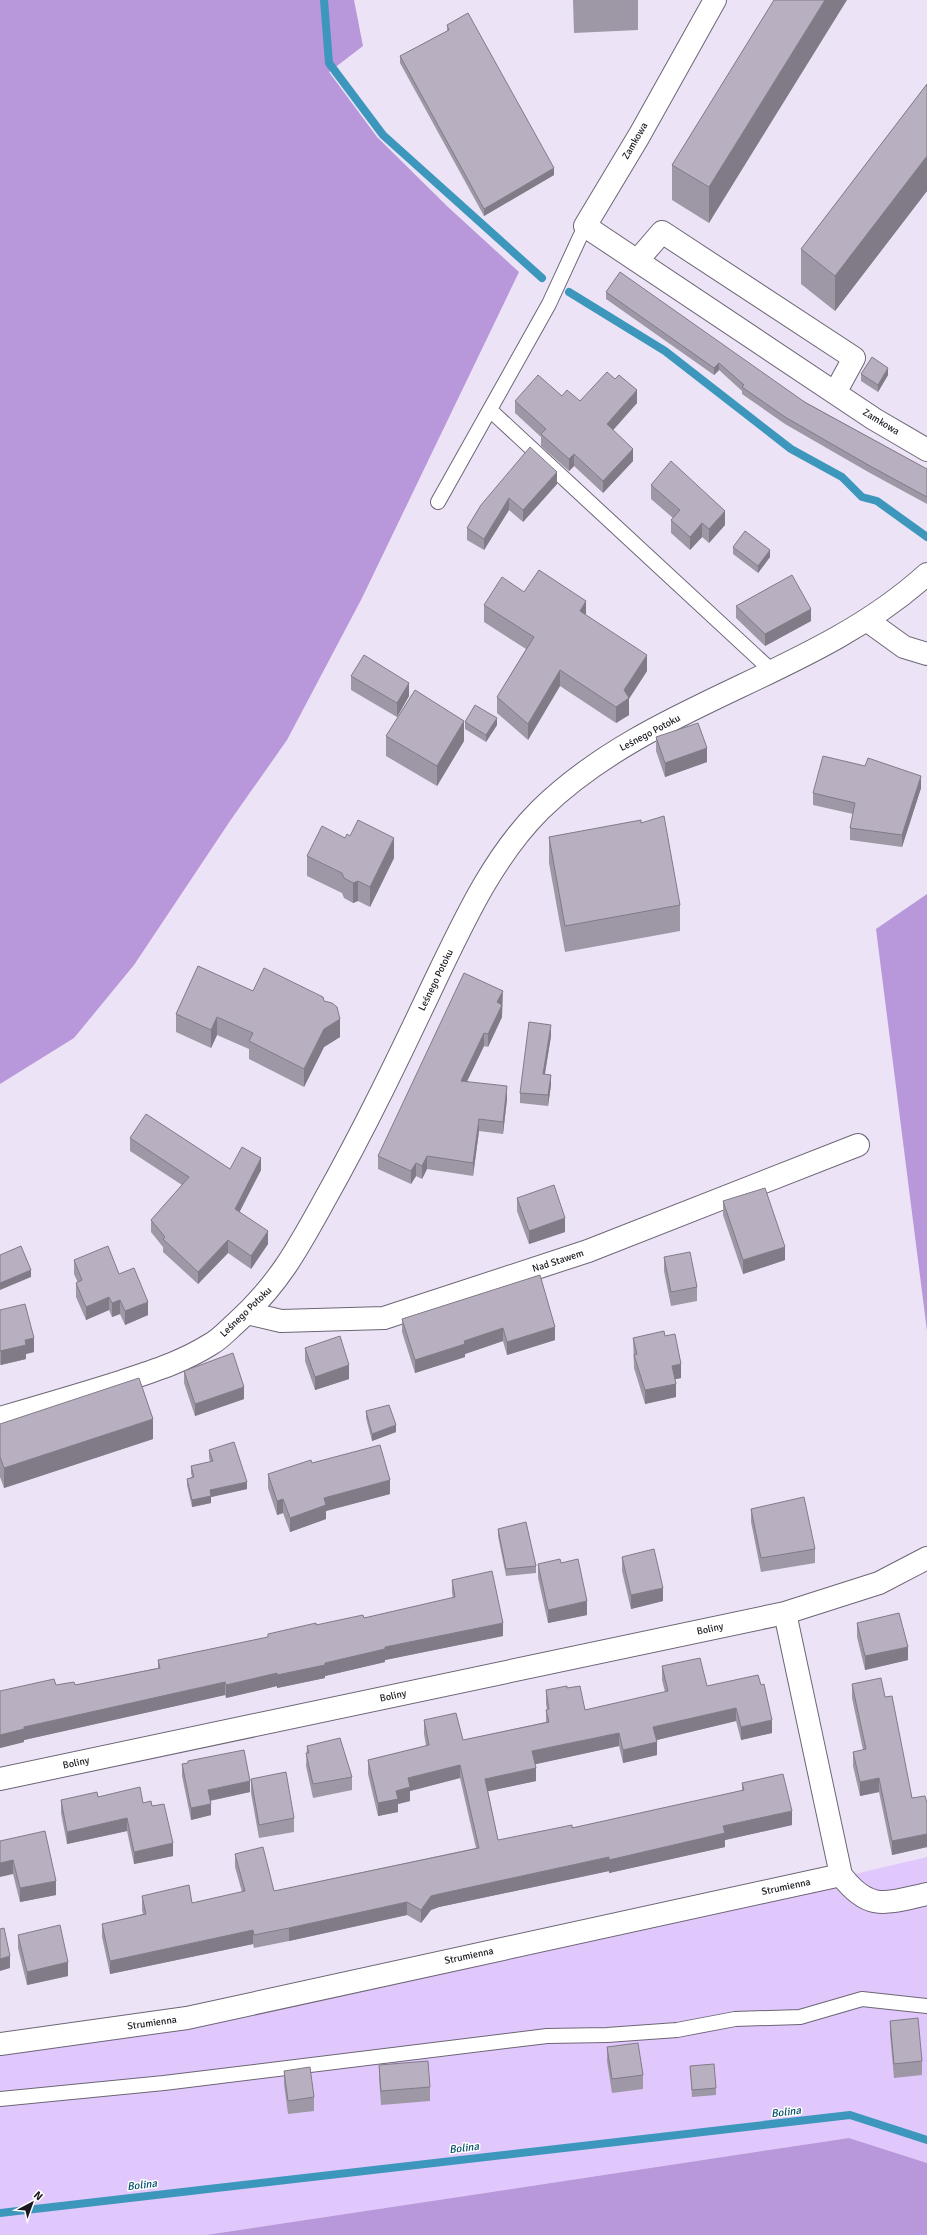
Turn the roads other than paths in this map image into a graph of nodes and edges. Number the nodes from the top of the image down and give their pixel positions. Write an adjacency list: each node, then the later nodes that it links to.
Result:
1 (715, 0): 2 (street, Zamkowa)
2 (585, 226): 3 (street, Zamkowa); 5 (lane)
3 (638, 261): 4 (street, Zamkowa); 4 (street)
4 (835, 393): 6 (street, Zamkowa)
5 (490, 410): 7 (lane); 11 (lane)
6 (927, 450)
7 (438, 502)
8 (927, 574): 9 (street, Leśnego Potoku)
9 (868, 621): 10 (street); 11 (street, Leśnego Potoku)
10 (927, 654)
11 (772, 671): 13 (street, Leśnego Potoku)
12 (858, 1145): 13 (street, Nad Stawem)
13 (247, 1313): 14 (street, Leśnego Potoku)
14 (0, 1418)
15 (927, 1558): 16 (street, Boliny)
16 (785, 1613): 17 (street, Boliny); 18 (street)
17 (0, 1779)
18 (841, 1875): 19 (street); 21 (street, Strumienna)
19 (927, 1894)
20 (927, 2006): 22 (lane)
21 (0, 2044)
22 (0, 2099)

